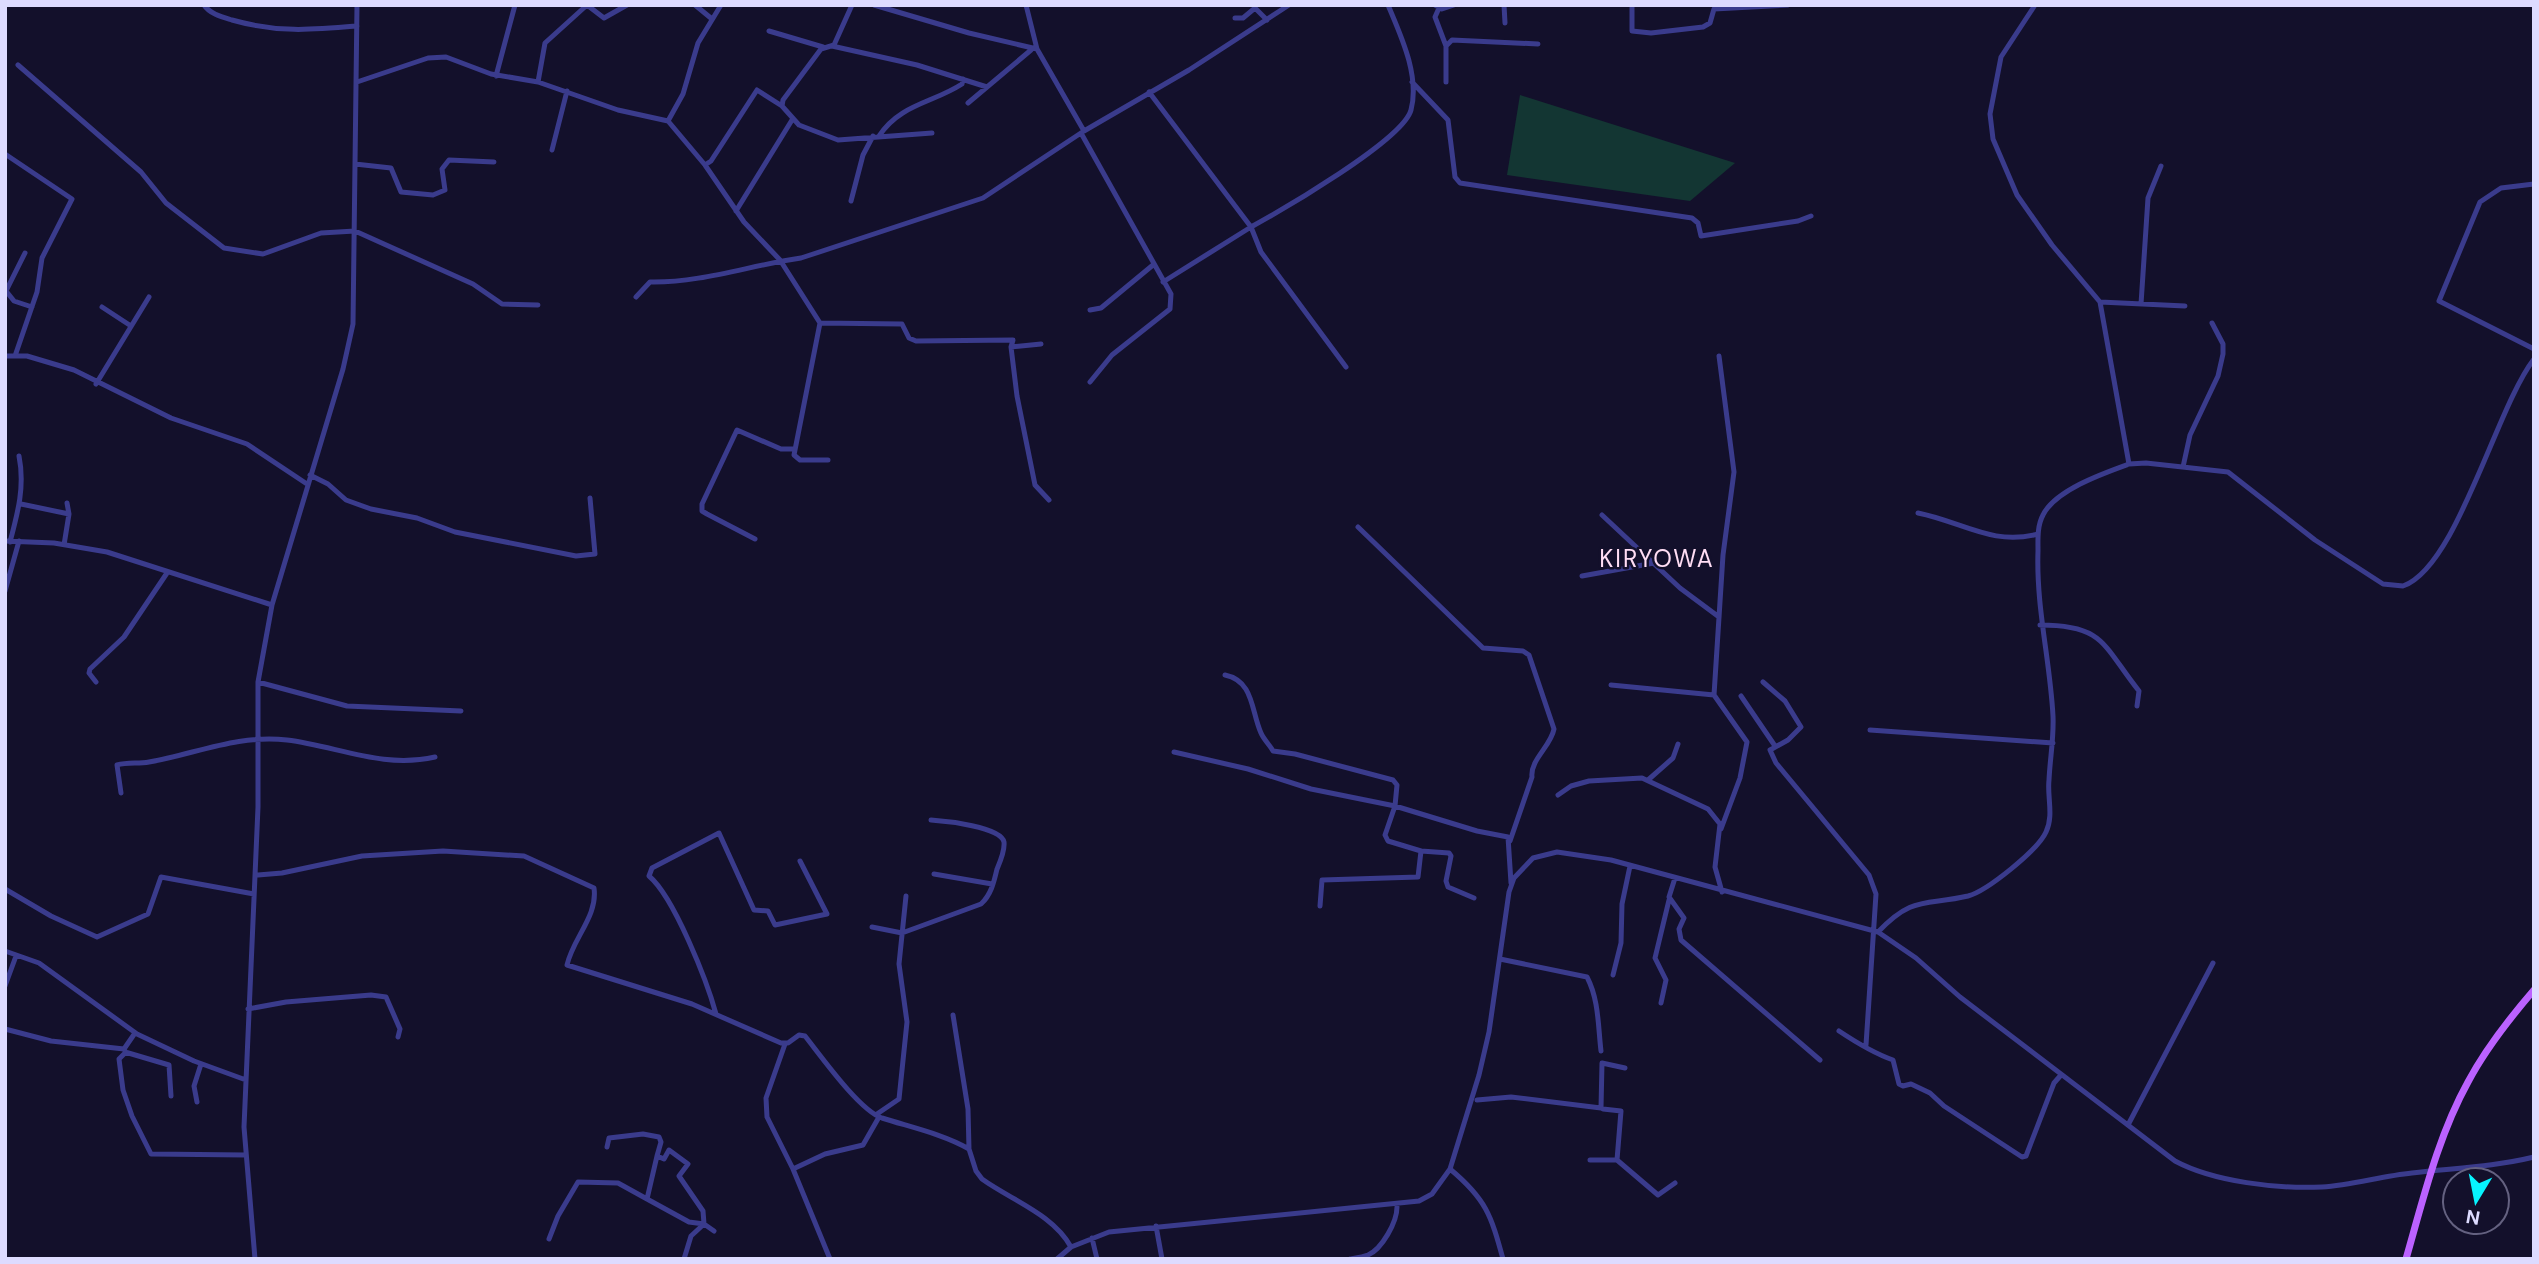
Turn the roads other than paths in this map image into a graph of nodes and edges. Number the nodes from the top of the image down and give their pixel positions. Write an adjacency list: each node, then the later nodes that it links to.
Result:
1 (204, 5): 22 (street)
2 (357, 5): 22 (street)
3 (515, 5): 30 (street)
4 (627, 5): 33 (street)
5 (695, 5): 19 (street)
6 (721, 5): 19 (street)
7 (852, 5): 25 (street)
8 (874, 5): 28 (street)
9 (1026, 5): 28 (street)
10 (1289, 5): 20 (street)
11 (1388, 5): 34 (street)
12 (1454, 5): 16 (street)
13 (1504, 5): 21 (street)
14 (1632, 5): 15 (street)
15 (1788, 5)
16 (1437, 7): 26 (street)
17 (2031, 7): 64 (street)
18 (1235, 18): 20 (street)
19 (712, 19): 42 (street)
20 (1267, 20): 38 (street)
21 (1505, 23)
22 (357, 26): 32 (street)
23 (769, 31): 27 (street)
24 (1538, 44): 26 (street)
25 (832, 46): 27 (street); 31 (street)
26 (1446, 46): 35 (street)
27 (824, 47): 40 (street)
28 (1034, 50): 36 (street); 43 (street)
29 (18, 65): 57 (street)
30 (496, 76): 32 (street); 33 (street)
31 (963, 79): 36 (street); 45 (street)
32 (357, 82): 49 (street)
33 (537, 82): 37 (street)
34 (1412, 82): 55 (street); 56 (street)
35 (1446, 82)
36 (987, 88): 39 (street)
37 (568, 91): 42 (street); 46 (street)
38 (1149, 92): 43 (street); 56 (street)
39 (968, 103)
40 (782, 106): 41 (street); 50 (street)
41 (792, 120): 45 (street); 54 (street)
42 (668, 121): 50 (street)
43 (1082, 132): 59 (street); 60 (street)
44 (932, 133): 45 (street)
45 (876, 136): 53 (street)
46 (552, 150)
47 (5, 155): 68 (street)
48 (494, 162): 49 (street)
49 (355, 164): 57 (street)
50 (705, 165): 54 (street)
51 (2161, 166): 65 (street)
52 (2534, 184): 76 (street)
53 (851, 201)
54 (736, 211): 59 (street)
55 (1811, 216)
56 (1251, 227): 61 (street); 81 (street)
57 (355, 231): 66 (street); 89 (street)
58 (25, 253): 68 (street)
59 (780, 260): 63 (street); 71 (street)
60 (1153, 265): 61 (street); 70 (street)
61 (1164, 282): 82 (street)
62 (149, 297): 73 (street)
63 (636, 297)
64 (2099, 302): 65 (street); 87 (street)
65 (2141, 304): 67 (street)
66 (538, 305)
67 (2185, 306)
68 (32, 307): 78 (street)
69 (102, 307): 73 (street)
70 (1090, 310)
71 (820, 323): 75 (street); 84 (street)
72 (2212, 323): 88 (street)
73 (131, 326): 83 (street)
74 (1041, 344): 75 (street)
75 (1011, 347): 92 (street)
76 (2534, 349)
77 (5, 356): 78 (street)
78 (15, 356): 83 (street)
79 (1719, 356): 109 (street)
80 (2534, 359): 88 (street)
81 (1346, 367)
82 (1090, 382)
83 (96, 384): 90 (street)
84 (795, 449): 86 (street); 100 (street)
85 (19, 456): 94 (street)
86 (828, 460)
87 (2129, 464): 88 (street); 99 (street)
88 (2183, 467)
89 (310, 475): 90 (street); 91 (street)
90 (307, 484): 108 (street)
91 (590, 498)
92 (1049, 500)
93 (67, 503): 96 (street)
94 (21, 504): 96 (street); 102 (street)
95 (1918, 513): 99 (street)
96 (69, 514): 103 (street)
97 (1602, 514): 104 (street)
98 (1358, 527): 133 (street)
99 (2038, 534): 110 (street)
100 (755, 539)
101 (19, 541): 102 (street); 103 (street); 107 (street)
102 (8, 542)
103 (64, 545): 105 (street)
104 (1654, 563): 106 (street); 109 (street)
105 (167, 573): 108 (street); 112 (street)
106 (1582, 576)
107 (5, 590)
108 (272, 605): 113 (street)
109 (1719, 617): 116 (street)
110 (2040, 625): 118 (street); 122 (street)
111 (1225, 675): 130 (street)
112 (96, 682)
113 (258, 682): 119 (street); 121 (street)
114 (1763, 682): 124 (street)
115 (1611, 685): 116 (street)
116 (1714, 695): 132 (street)
117 (1741, 696): 124 (street)
118 (2137, 706)
119 (461, 711)
120 (1870, 730): 122 (street)
121 (258, 739): 126 (street); 128 (street); 144 (street)
122 (2053, 743): 150 (street)
123 (1678, 744): 127 (street)
124 (1775, 746): 150 (street)
125 (1174, 752): 130 (street)
126 (435, 757)
127 (1648, 780): 129 (street); 132 (street)
128 (121, 793)
129 (1558, 795)
130 (1395, 806): 133 (street); 134 (street)
131 (932, 820): 140 (street)
132 (1721, 829): 143 (street)
133 (1510, 841): 141 (street)
134 (1421, 851): 147 (street); 148 (street)
135 (800, 861): 161 (street)
136 (1630, 866): 139 (street); 141 (street); 156 (street)
137 (934, 874): 140 (street)
138 (258, 875): 161 (street)
139 (1675, 878): 143 (street); 146 (street)
140 (992, 884): 151 (street)
141 (1511, 886): 154 (street)
142 (5, 889): 144 (street)
143 (1722, 892): 150 (street)
144 (254, 894): 160 (street)
145 (906, 895): 151 (street)
146 (1669, 897): 159 (street); 171 (street)
147 (1474, 898)
148 (1320, 906)
149 (872, 927): 151 (street)
150 (1875, 931): 168 (street); 174 (street)
151 (902, 933): 180 (street)
152 (5, 951): 153 (street)
153 (16, 956): 157 (street); 165 (street)
154 (1500, 959): 170 (street); 187 (street)
155 (2213, 963): 181 (street)
156 (1613, 975)
157 (5, 986)
158 (2534, 990): 189 (main road)
159 (1661, 1003)
160 (248, 1009): 166 (street); 175 (street)
161 (716, 1014): 167 (street)
162 (953, 1015): 183 (street)
163 (5, 1029): 169 (street)
164 (1839, 1031): 168 (street)
165 (135, 1033): 169 (street); 172 (street)
166 (398, 1037)
167 (785, 1044): 180 (street); 188 (street)
168 (1866, 1045): 174 (street)
169 (125, 1050): 176 (street); 184 (street)
170 (1601, 1051)
171 (1820, 1060)
172 (201, 1063): 175 (street); 178 (street)
173 (1625, 1068): 177 (street)
174 (2061, 1075): 181 (street)
175 (246, 1080): 184 (street)
176 (171, 1096)
177 (1477, 1100)
178 (197, 1102)
179 (1603, 1109): 190 (street)
180 (878, 1116): 183 (street); 188 (street)
181 (2128, 1125): 189 (street)
182 (607, 1147): 185 (street)
183 (969, 1149): 198 (street)
184 (246, 1155): 199 (street)
185 (657, 1156): 191 (street); 193 (street)
186 (2534, 1157): 189 (street)
187 (1450, 1169): 194 (street); 206 (street)
188 (793, 1170): 201 (street)
189 (2433, 1171): 207 (main road)
190 (1675, 1183)
191 (647, 1199): 193 (street); 197 (street)
192 (1397, 1207): 205 (street)
193 (704, 1224): 195 (street); 200 (street)
194 (1156, 1226): 196 (street); 204 (street)
195 (714, 1231)
196 (1092, 1238): 198 (street); 203 (street)
197 (549, 1240)
198 (1071, 1247): 202 (street)
199 (255, 1259)
200 (684, 1259)
201 (830, 1259)
202 (1057, 1259)
203 (1097, 1259)
204 (1162, 1259)
205 (1350, 1259)
206 (1503, 1259)
207 (2406, 1259)

